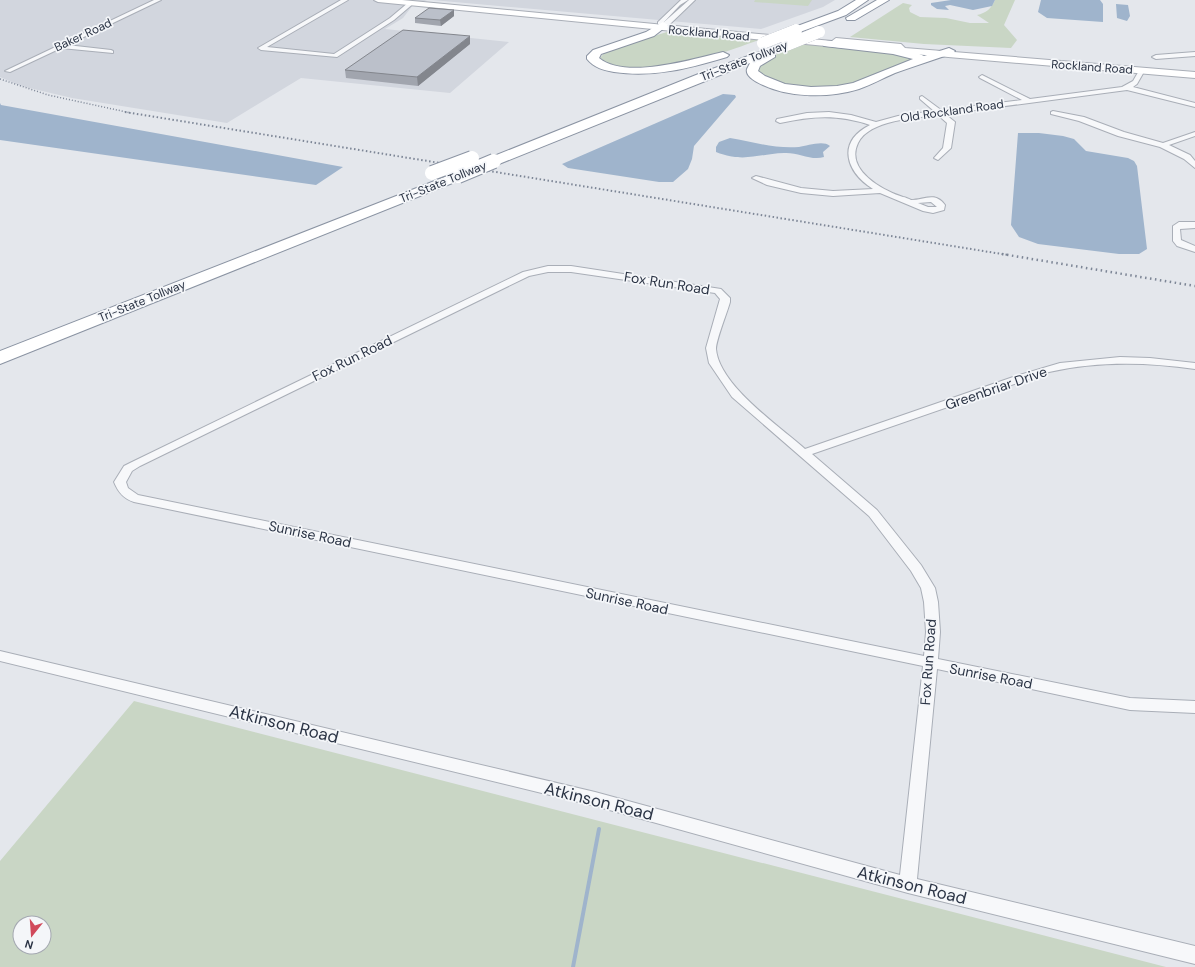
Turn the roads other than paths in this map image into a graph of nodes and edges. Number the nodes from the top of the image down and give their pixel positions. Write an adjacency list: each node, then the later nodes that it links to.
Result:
1 (158, 0): 16 (street, Baker Road)
2 (345, 0): 7 (street)
3 (378, 0): 7 (main road, Rockland Road)
4 (692, 0): 8 (street)
5 (863, 0): 13 (highway, Tri-State Tollway, bridge)
6 (884, 0): 15 (highway, Tri-State Tollway, bridge)
7 (412, 1): 11 (main road, Rockland Road)
8 (683, 3): 9 (street); 10 (street)
9 (670, 12): 10 (street); 11 (street)
10 (677, 13): 11 (street)
11 (657, 29): 12 (highway); 13 (highway); 18 (main road, Rockland Road)
12 (676, 30): 14 (main road, Rockland Road)
13 (760, 44): 44 (highway, Tri-State Tollway, bridge)
14 (828, 44): 18 (main road, Rockland Road); 21 (highway)
15 (787, 45): 21 (highway); 45 (highway, Tri-State Tollway, bridge)
16 (58, 46): 17 (street); 23 (street, Baker Road)
17 (111, 52)
18 (944, 52): 21 (highway); 22 (main road, Rockland Road)
19 (1195, 54): 20 (street)
20 (1156, 57)
21 (921, 59)
22 (1142, 70): 24 (main road, Rockland Road); 26 (street)
23 (8, 71)
24 (1195, 75)
25 (982, 77): 28 (street)
26 (1128, 88): 28 (street, Old Rockland Road); 30 (street)
27 (922, 98): 31 (street)
28 (1026, 101): 29 (street); 31 (street, Old Rockland Road)
29 (1060, 103)
30 (1195, 106)
31 (938, 112): 34 (street, Old Rockland Road); 37 (street)
32 (1053, 113): 36 (street)
33 (780, 121): 34 (street)
34 (877, 125): 40 (street, Old Rockland Road)
35 (1195, 134): 36 (street)
36 (1163, 145): 38 (street)
37 (938, 158)
38 (1195, 166)
39 (756, 178): 40 (street)
40 (880, 191): 41 (street, Old Rockland Road)
41 (912, 202)
42 (1195, 225): 43 (street)
43 (1195, 249)
44 (0, 342)
45 (0, 358)
46 (1195, 366): 48 (street, Greenbriar Drive)
47 (161, 451): 48 (street, Fox Run Road); 50 (street, Sunrise Road)
48 (803, 453): 50 (street, Fox Run Road)
49 (1, 658): 52 (street, Atkinson Road)
50 (930, 664): 51 (street, Sunrise Road); 52 (street, Fox Run Road)
51 (1195, 708)
52 (908, 885): 53 (street, Atkinson Road)
53 (1195, 956)

